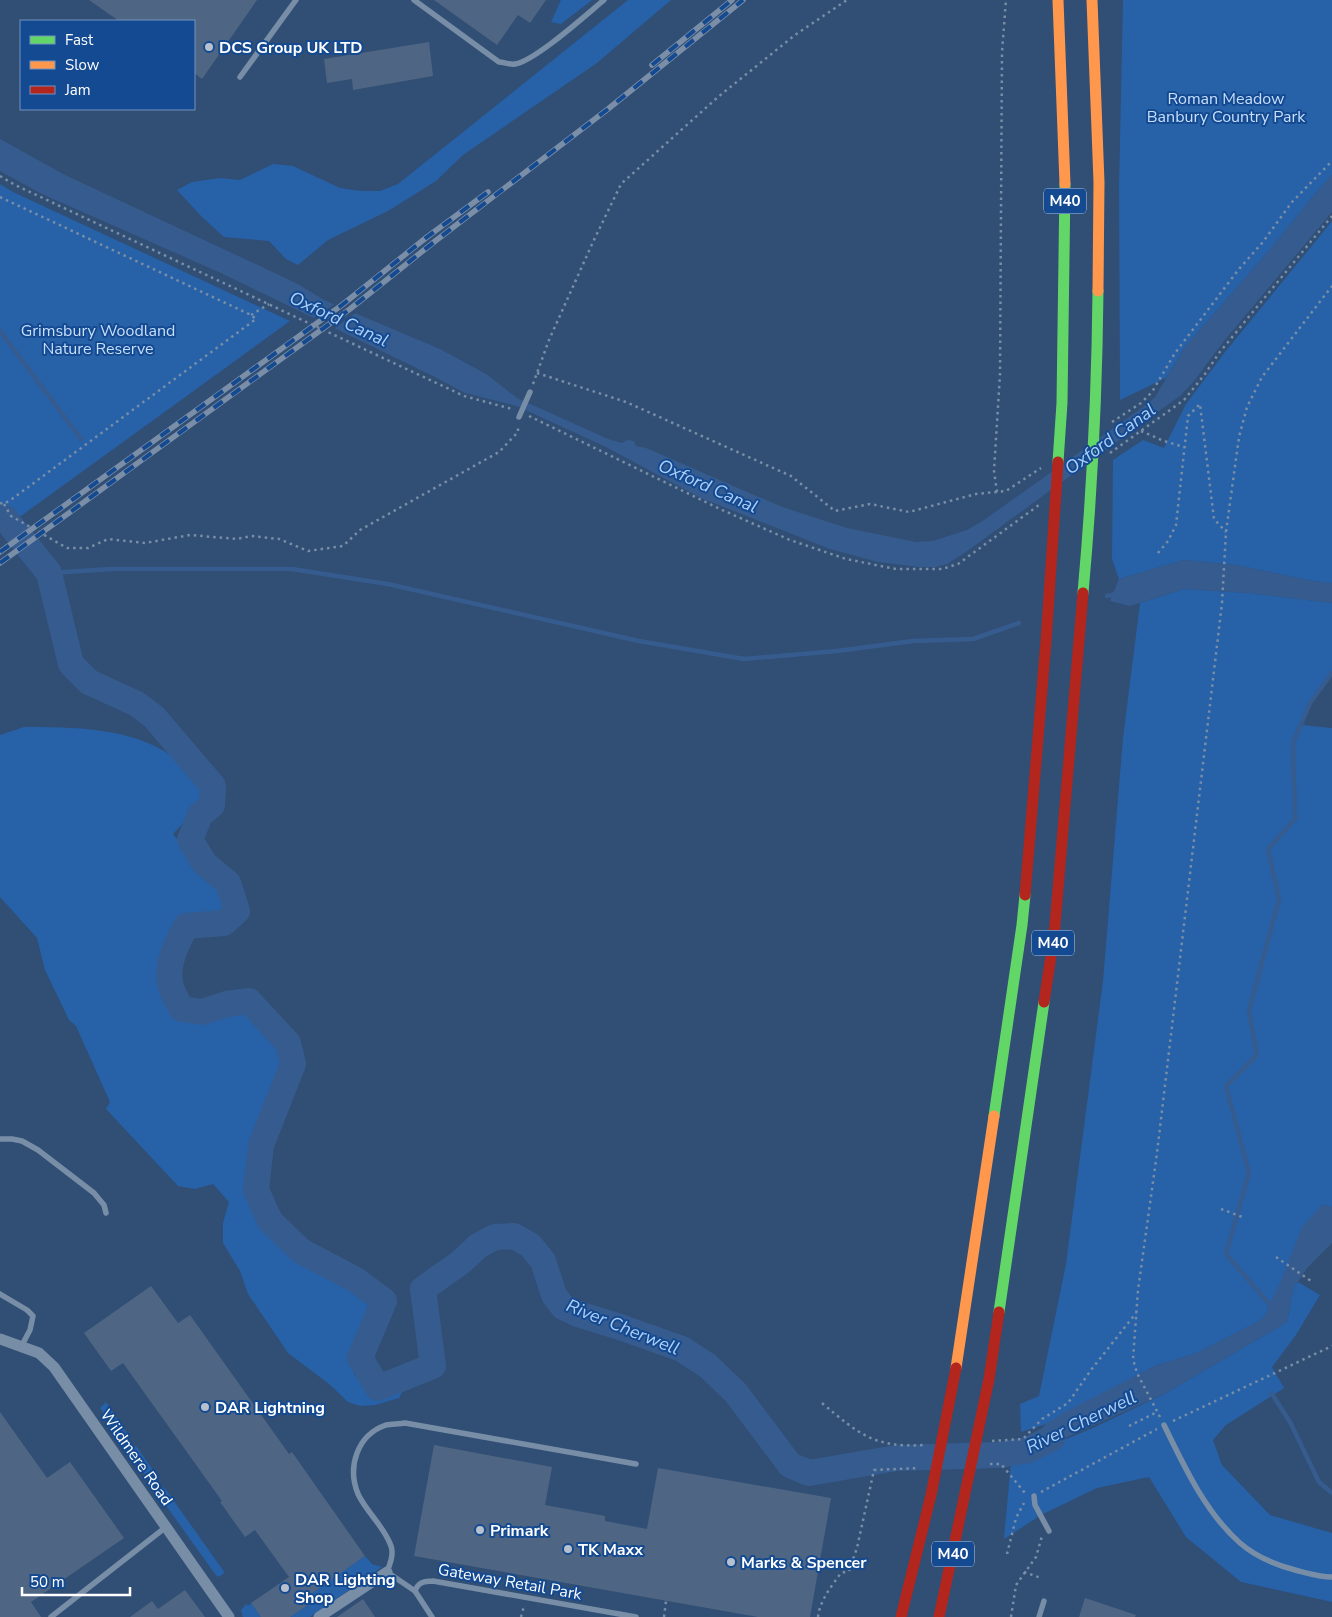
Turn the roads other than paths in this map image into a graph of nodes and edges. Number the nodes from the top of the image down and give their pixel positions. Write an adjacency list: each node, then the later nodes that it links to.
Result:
1 (296, 0): 6 (lane)
2 (414, 0): 3 (lane)
3 (604, 0)
4 (1058, 0): 19 (highway, M40)
5 (1092, 0): 31 (highway, M40)
6 (240, 77)
7 (530, 392): 8 (lane)
8 (521, 415)
9 (0, 1139): 10 (lane)
10 (106, 1213)
11 (0, 1294): 13 (lane)
12 (0, 1339): 13 (street, Wildmere Road)
13 (22, 1346): 17 (street, Wildmere Road)
14 (1164, 1425): 21 (lane)
15 (636, 1464): 20 (lane)
16 (1034, 1496): 18 (lane)
17 (166, 1526): 24 (lane); 25 (street, Wildmere Road)
18 (1049, 1531)
19 (917, 1548): 29 (highway, M40); 30 (highway, M40)
20 (388, 1572): 22 (lane); 26 (street)
21 (1332, 1578)
22 (415, 1591): 27 (lane); 28 (lane, Gateway Retail Park)
23 (1044, 1601): 32 (lane)
24 (51, 1617)
25 (229, 1617)
26 (319, 1617)
27 (432, 1617)
28 (636, 1617)
29 (895, 1617)
30 (901, 1617)
31 (940, 1617)
32 (1039, 1617)

